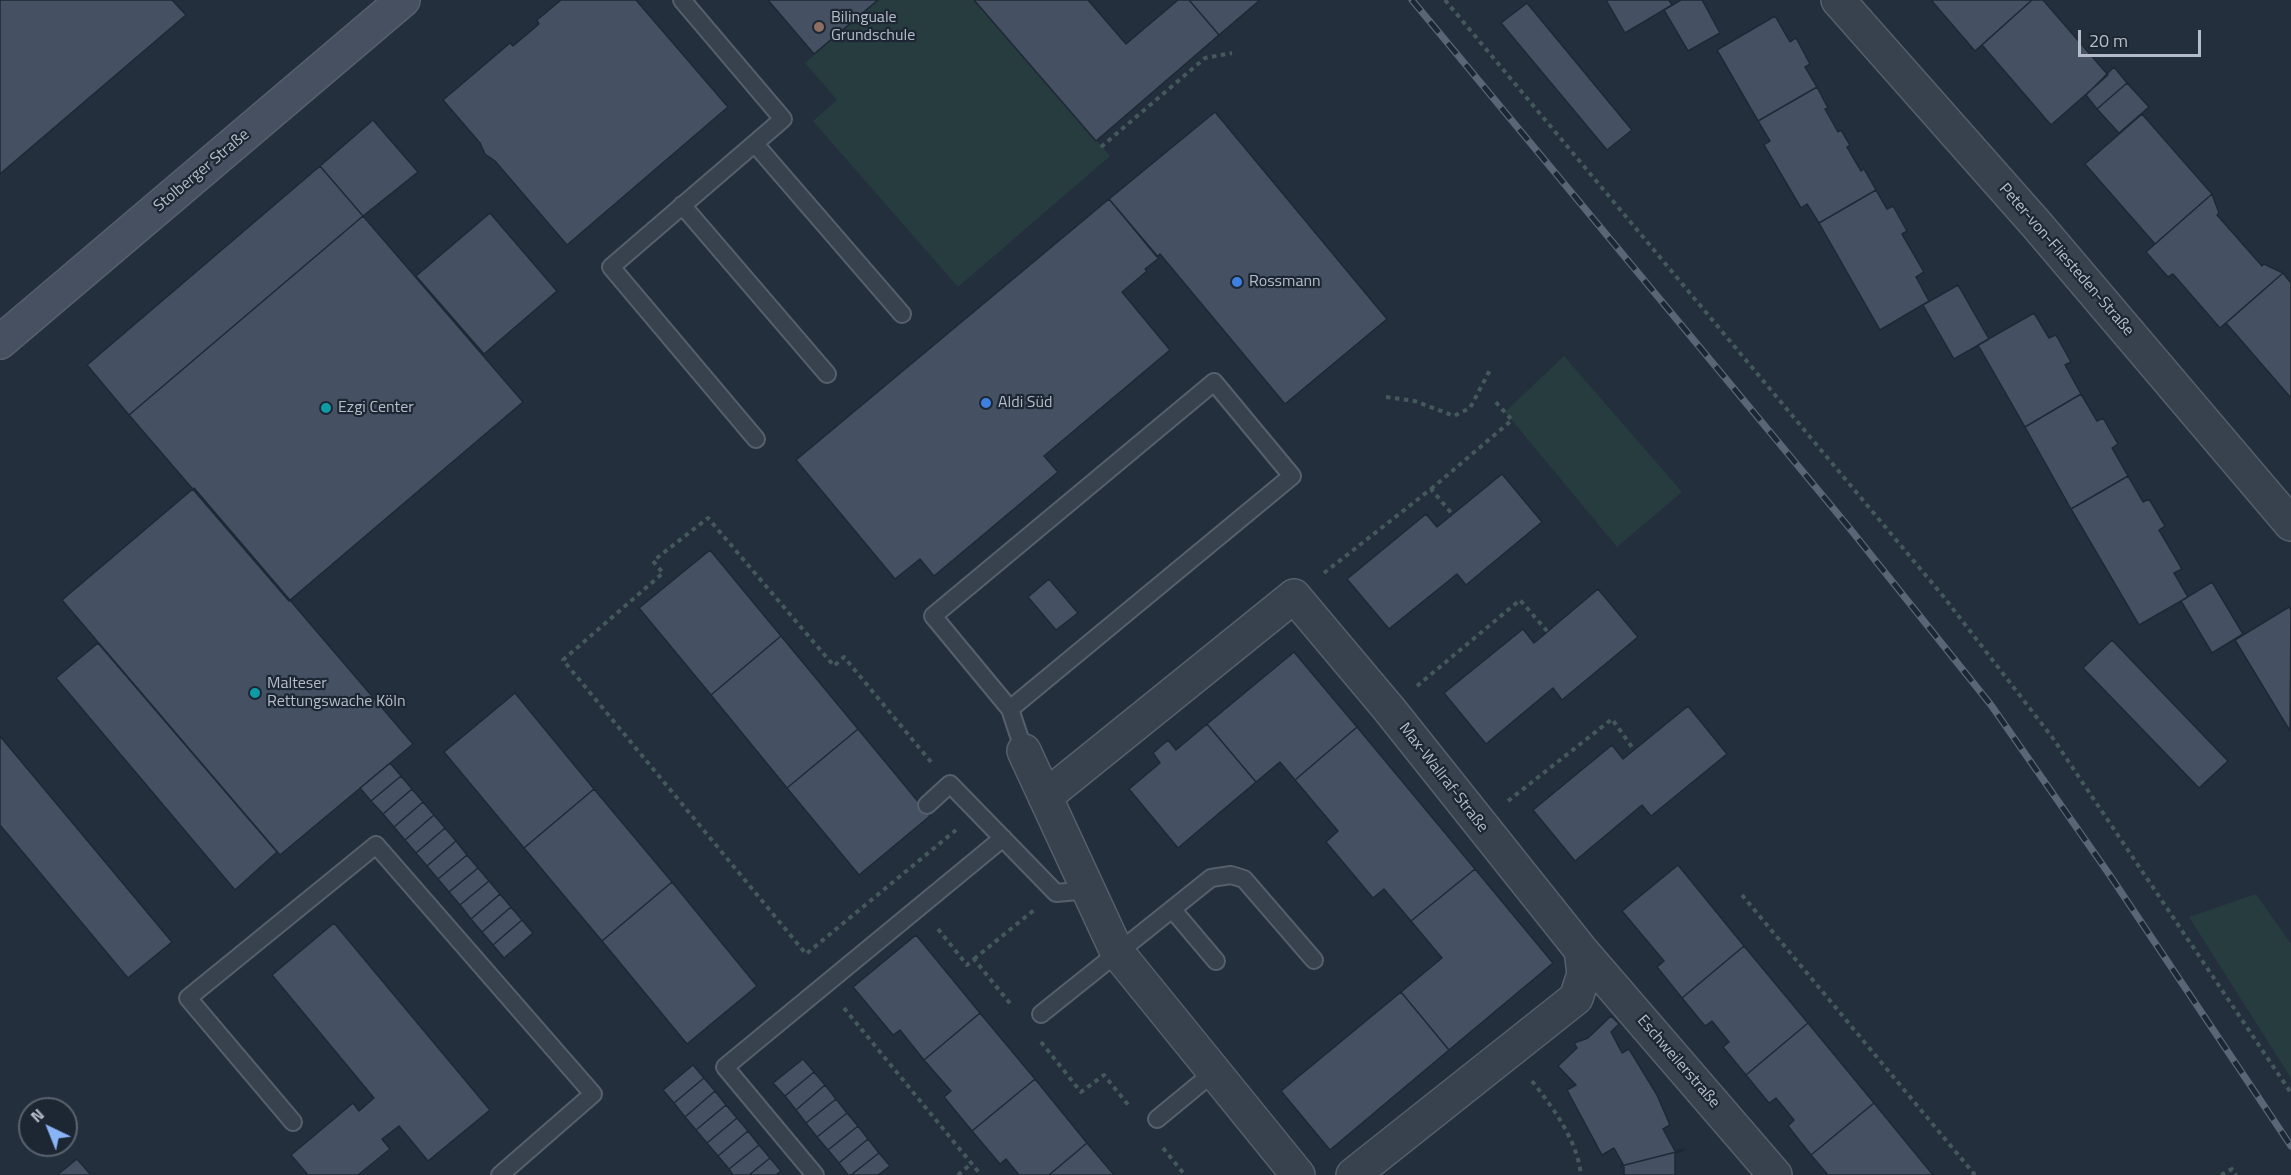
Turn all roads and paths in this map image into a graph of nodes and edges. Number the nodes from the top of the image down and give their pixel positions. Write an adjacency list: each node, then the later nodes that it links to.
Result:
1 (403, 0): 10 (street, Stolberger Straße)
2 (682, 0): 6 (lane)
3 (1445, 0): 44 (path)
4 (1838, 0): 18 (street, Peter-von-Fliesteden-Straße)
5 (1232, 53): 7 (path)
6 (754, 144): 8 (lane); 9 (lane)
7 (1101, 147)
8 (682, 205): 12 (lane); 15 (lane)
9 (902, 314)
10 (0, 342)
11 (1491, 368): 13 (path)
12 (827, 374)
13 (1386, 397)
14 (1493, 399): 16 (path)
15 (756, 439)
16 (1431, 489): 17 (path); 19 (path)
17 (1453, 515)
18 (2291, 524)
19 (1294, 596): 22 (street, Max-Wallraf-Straße); 26 (street)
20 (1547, 631): 22 (path)
21 (1010, 709): 21 (lane); 24 (lane)
22 (1389, 709): 29 (street, Max-Wallraf-Straße)
23 (1635, 750): 29 (path)
24 (1024, 751): 26 (street)
25 (950, 784): 27 (lane); 28 (lane); 28 (path)
26 (1045, 797): 31 (street)
27 (927, 805)
28 (978, 813): 30 (lane)
29 (1478, 824): 35 (street, Max-Wallraf-Straße)
30 (1003, 838): 32 (lane); 40 (lane)
31 (1089, 890): 32 (lane); 36 (street)
32 (1056, 892): 37 (path)
33 (1742, 895): 56 (path)
34 (1172, 909): 36 (lane); 38 (lane); 39 (lane)
35 (1581, 950): 53 (street); 55 (street, Eschweilerstraße)
36 (1117, 952): 41 (lane); 42 (street)
37 (974, 959)
38 (1314, 960)
39 (1216, 961)
40 (825, 985): 47 (path); 49 (lane)
41 (1041, 1014)
42 (1214, 1072): 45 (lane); 52 (street)
43 (1526, 1074): 54 (path)
44 (2291, 1093)
45 (1157, 1119)
46 (293, 1122): 48 (lane)
47 (972, 1163): 50 (path); 51 (path)
48 (500, 1175)
49 (815, 1175)
50 (957, 1175)
51 (981, 1175)
52 (1298, 1175)
53 (1353, 1175)
54 (1581, 1175)
55 (1775, 1175)
56 (1975, 1175)
57 (2221, 1175): 58 (path)
58 (2236, 1175)

